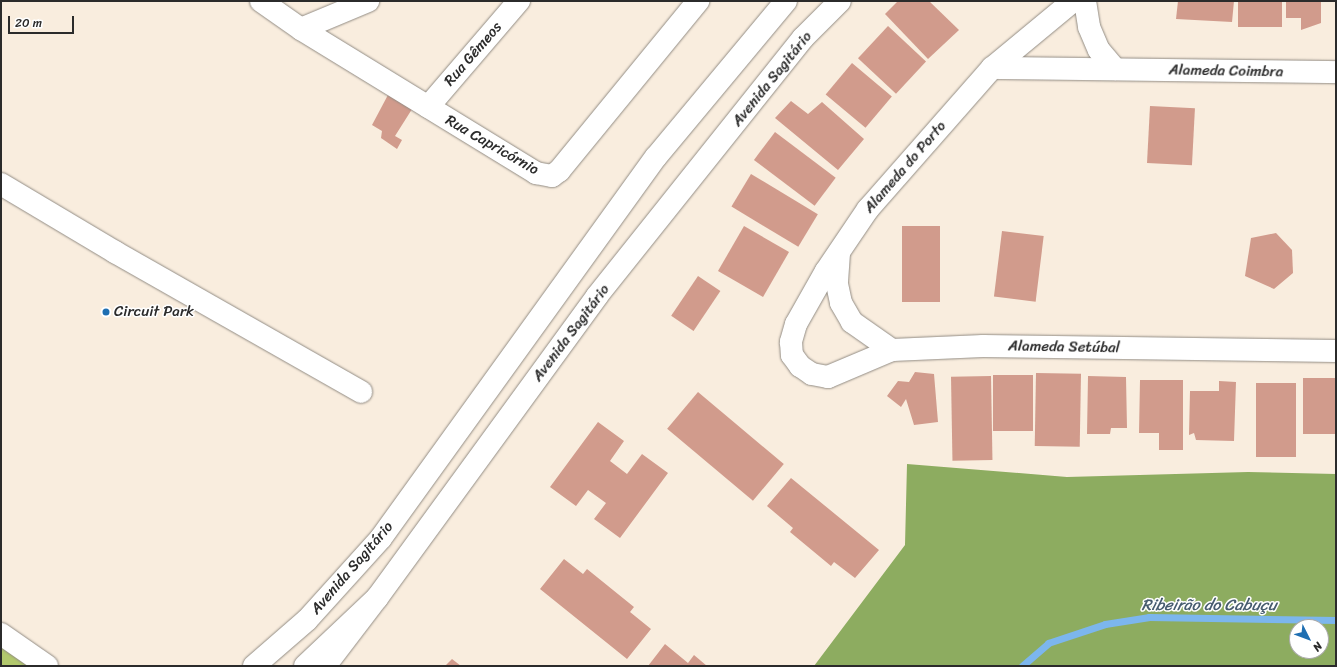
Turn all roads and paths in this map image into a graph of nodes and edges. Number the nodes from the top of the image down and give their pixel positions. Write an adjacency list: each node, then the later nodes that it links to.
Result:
1 (261, 1): 9 (street, Rua Capricórnio)
2 (368, 1): 9 (street)
3 (519, 1): 13 (street, Rua Gêmeos)
4 (698, 1): 13 (street, Rua Capricórnio)
5 (786, 1): 20 (street, Avenida Sagitário)
6 (840, 1): 21 (street, Avenida Sagitário)
7 (1073, 1): 10 (street, Alameda do Porto)
8 (1085, 1): 11 (street)
9 (301, 29): 13 (street, Rua Capricórnio)
10 (992, 68): 11 (street, Alameda Coimbra); 15 (street, Alameda do Porto)
11 (1115, 69): 12 (street, Alameda Coimbra)
12 (1336, 72)
13 (428, 107)
14 (1, 184): 19 (street)
15 (839, 252): 16 (street); 18 (street, Alameda do Porto)
16 (892, 350): 17 (street, Alameda Setúbal); 18 (street, Alameda Setúbal)
17 (1336, 351)
18 (800, 366)
19 (361, 392)
20 (381, 538): 21 (street); 25 (street, Avenida Sagitário)
21 (406, 557): 22 (street, Avenida Sagitário)
22 (377, 598): 26 (street, Avenida Sagitário); 27 (street)
23 (1, 634): 24 (street)
24 (47, 666)
25 (254, 666)
26 (305, 666)
27 (325, 666)

